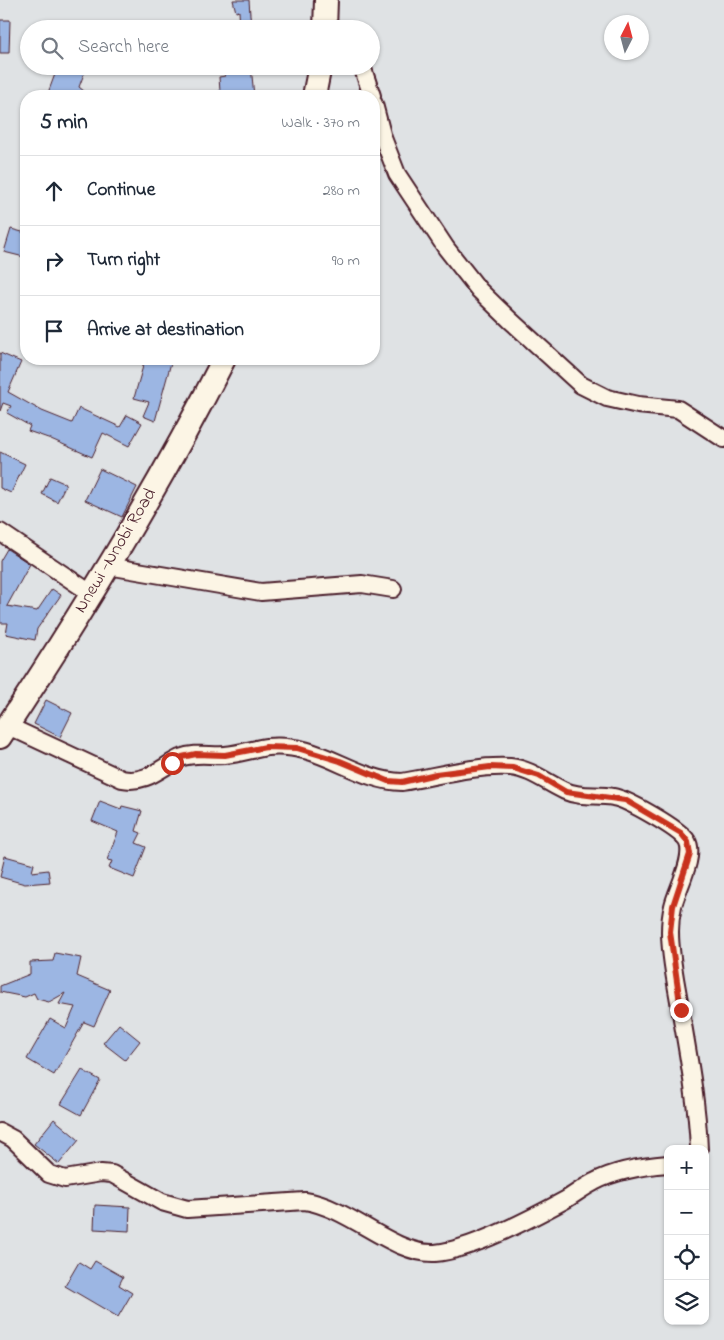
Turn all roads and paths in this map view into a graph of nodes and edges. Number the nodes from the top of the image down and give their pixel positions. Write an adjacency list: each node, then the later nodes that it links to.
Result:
1 (326, 0): 2 (main road)
2 (325, 20)
3 (318, 75): 5 (main road)
4 (365, 75): 6 (street)
5 (315, 90)
6 (370, 90)
7 (380, 127): 9 (street)
8 (221, 365): 11 (main road, Nnewi -Nnobi Road)
9 (724, 439)
10 (0, 532): 13 (street)
11 (108, 566): 12 (street); 13 (main road, Nnewi -Nnobi Road)
12 (393, 589)
13 (92, 594): 14 (main road, Nnewi -Nnobi Road)
14 (4, 731): 16 (street)
15 (0, 1132): 17 (street)
16 (699, 1145)
17 (664, 1165)

